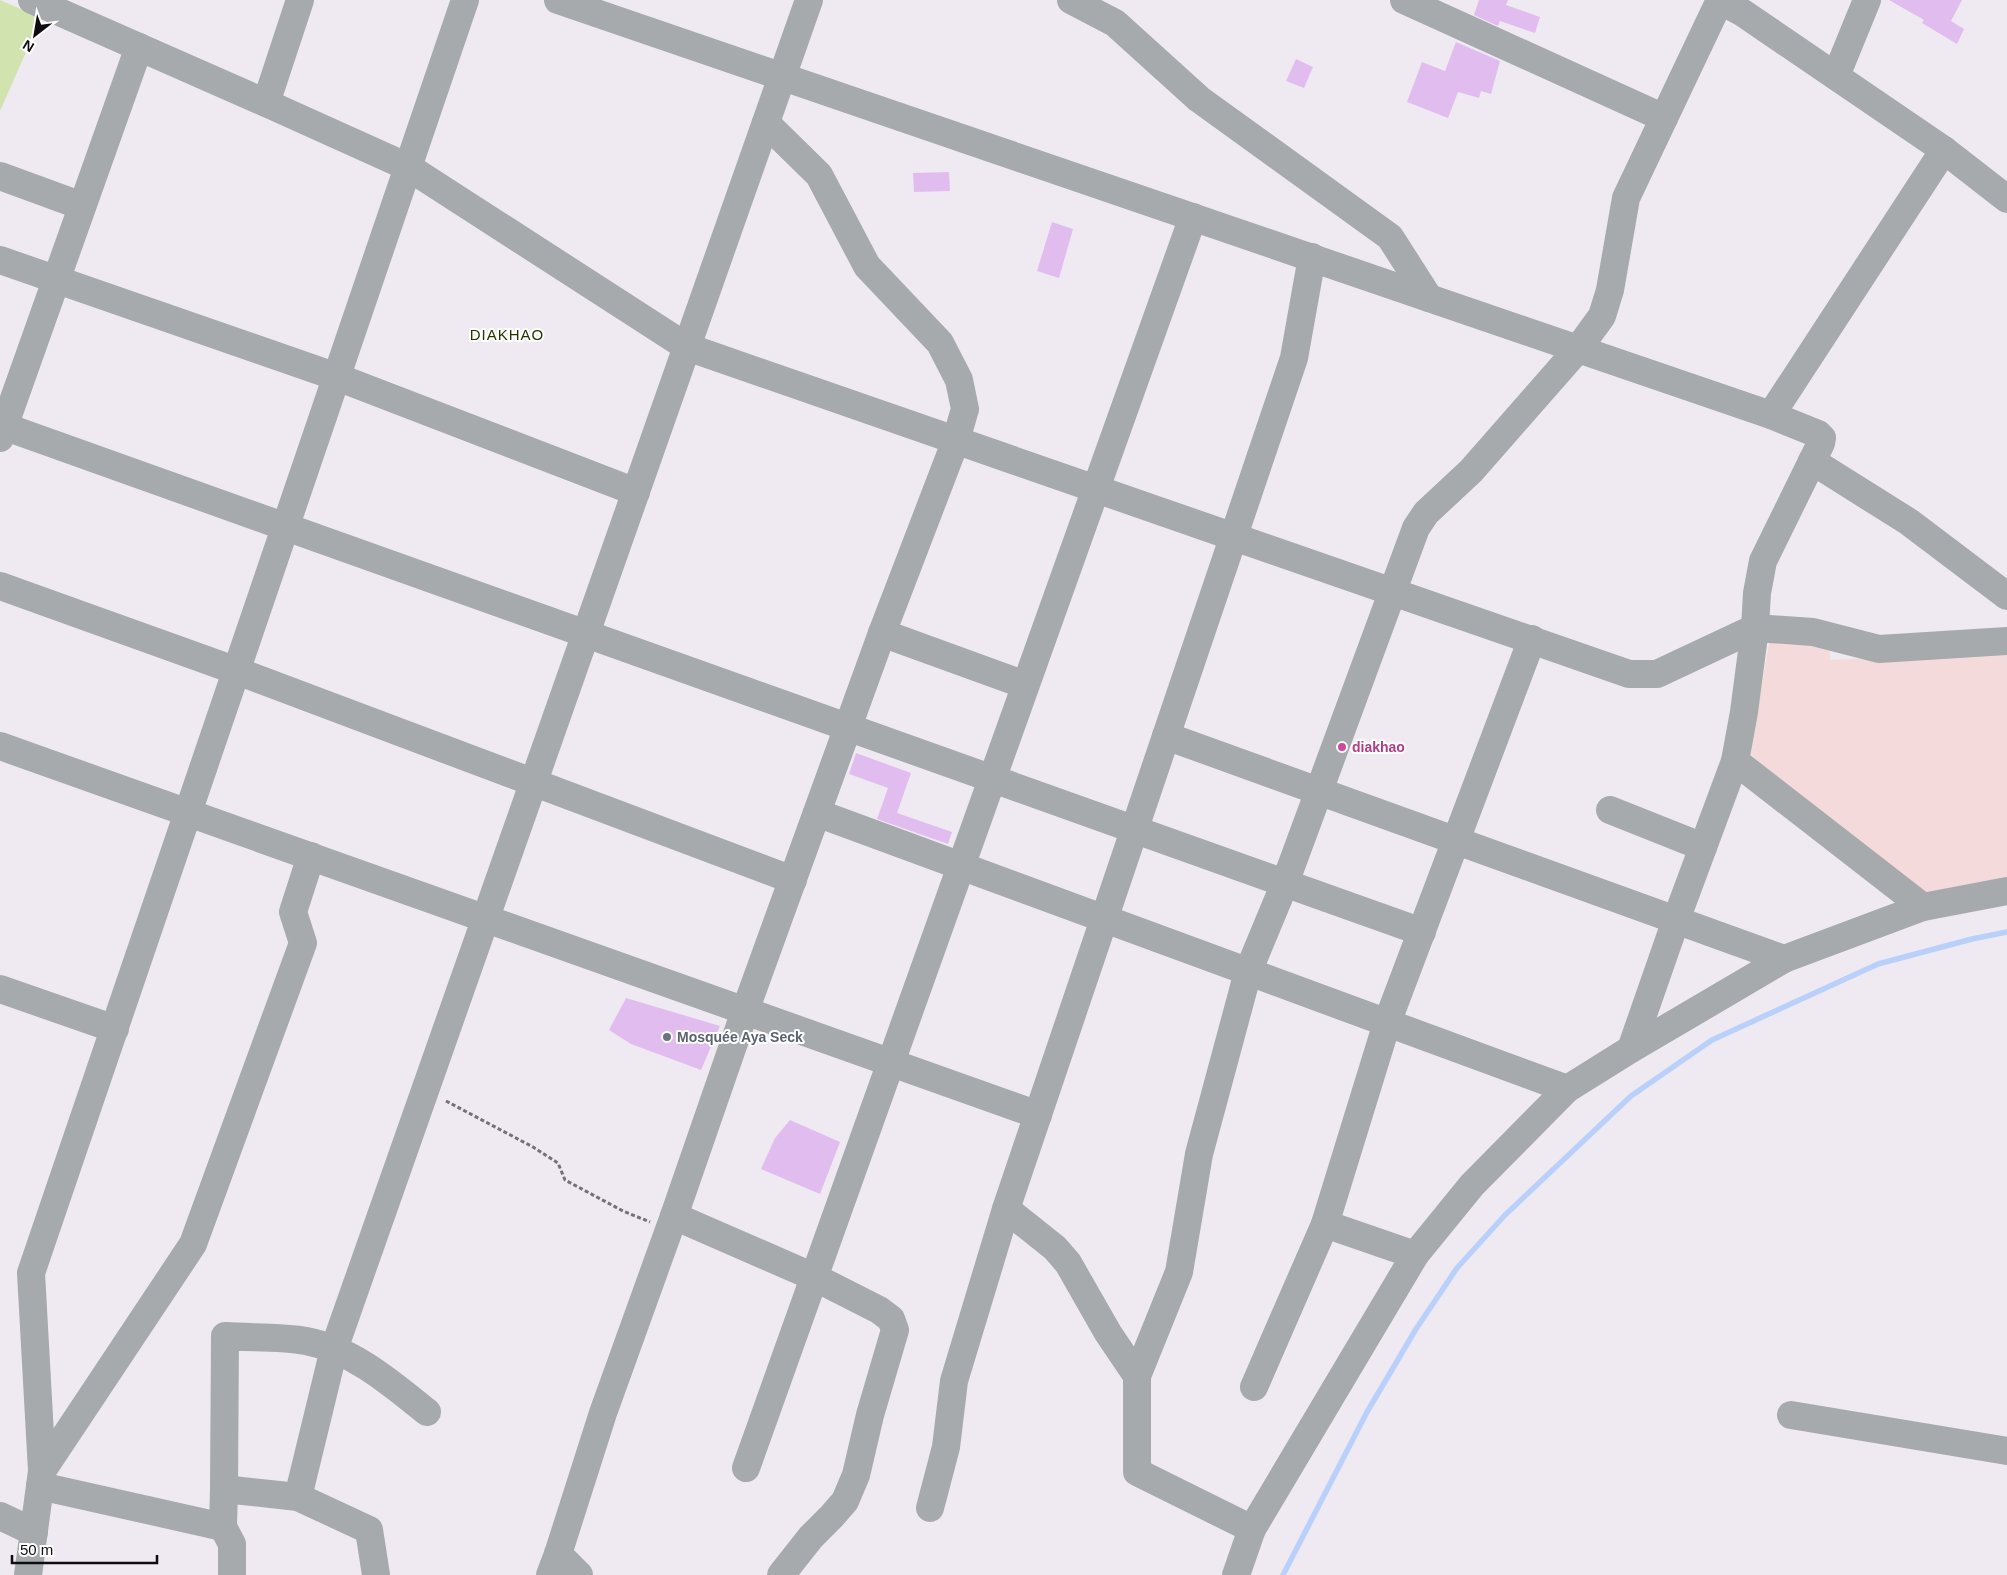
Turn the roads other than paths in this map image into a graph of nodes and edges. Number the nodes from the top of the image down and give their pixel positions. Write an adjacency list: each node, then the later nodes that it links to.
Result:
1 (32, 0): 10 (street)
2 (300, 0): 13 (street)
3 (465, 0): 17 (street)
4 (558, 0): 11 (street)
5 (809, 0): 11 (street)
6 (1070, 0): 25 (street)
7 (1404, 0): 14 (street)
8 (1867, 0): 12 (street)
9 (1732, 3): 12 (street); 14 (street)
10 (139, 47): 13 (street); 20 (street)
11 (782, 76): 15 (street); 21 (street)
12 (1836, 76): 16 (street)
13 (266, 103): 17 (street)
14 (1664, 118): 27 (street)
15 (766, 123): 26 (street); 31 (street)
16 (1944, 150): 19 (street); 29 (street)
17 (408, 167): 26 (street); 28 (street)
18 (0, 176): 20 (street)
19 (2007, 199)
20 (82, 206): 24 (street)
21 (1193, 217): 22 (street); 33 (street)
22 (1312, 257): 25 (street); 36 (street)
23 (0, 260): 24 (street)
24 (57, 279): 28 (street); 30 (street)
25 (1430, 298): 27 (street)
26 (687, 347): 31 (street); 34 (street)
27 (1578, 349): 29 (street); 38 (street)
28 (337, 377): 34 (street); 35 (street)
29 (1771, 415): 32 (street)
30 (1, 430): 35 (street)
31 (956, 440): 33 (street); 41 (street)
32 (1812, 461): 39 (street); 40 (street)
33 (1096, 488): 36 (street); 46 (street)
34 (636, 492): 42 (street)
35 (286, 527): 42 (street); 45 (street)
36 (1234, 536): 38 (street); 48 (street)
37 (0, 586): 45 (street)
38 (1393, 591): 43 (street); 53 (street)
39 (2007, 596)
40 (1755, 628): 43 (street); 44 (street); 50 (street)
41 (882, 633): 46 (street); 47 (street)
42 (586, 634): 47 (street); 52 (street)
43 (1532, 638): 58 (street)
44 (2007, 641)
45 (236, 671): 52 (street); 55 (street)
46 (1025, 685): 51 (street)
47 (848, 727): 51 (street); 56 (street)
48 (1166, 736): 53 (street); 57 (street)
49 (0, 746): 55 (street)
50 (1735, 761): 59 (street); 65 (street)
51 (992, 779): 57 (street); 61 (street)
52 (534, 782): 62 (street); 67 (street)
53 (1319, 791): 58 (street); 63 (street)
54 (1610, 810): 59 (street)
55 (188, 813): 60 (street); 75 (street)
56 (817, 813): 61 (street); 62 (street)
57 (1134, 830): 63 (street); 66 (street)
58 (1456, 841): 68 (street); 69 (street)
59 (1703, 847): 68 (street)
60 (311, 856): 67 (street); 92 (street)
61 (961, 866): 66 (street); 77 (street)
62 (793, 880): 73 (street)
63 (1285, 883): 69 (street); 71 (street)
64 (2007, 891): 65 (street)
65 (1923, 907): 70 (street)
66 (1104, 918): 71 (street); 79 (street)
67 (486, 919): 73 (street); 85 (street)
68 (1676, 920): 70 (street); 76 (street)
69 (1422, 932): 74 (street)
70 (1784, 959): 76 (street)
71 (1248, 972): 74 (street); 86 (street)
72 (0, 989): 75 (street)
73 (745, 1011): 77 (street); 81 (street)
74 (1387, 1023): 78 (street); 82 (street)
75 (115, 1029): 92 (street)
76 (1631, 1048): 78 (street)
77 (891, 1063): 79 (street); 84 (street)
78 (1567, 1089): 83 (street)
79 (1038, 1115): 80 (street)
80 (1006, 1209): 86 (street); 95 (street)
81 (672, 1223): 84 (street); 100 (street)
82 (1325, 1224): 83 (street); 87 (street)
83 (1415, 1255): 98 (street)
84 (814, 1277): 91 (street); 105 (street)
85 (334, 1349): 88 (street); 93 (street); 94 (street)
86 (1137, 1376): 98 (street)
87 (1254, 1387)
88 (427, 1412)
89 (1791, 1415): 90 (street)
90 (2007, 1451)
91 (746, 1468)
92 (41, 1478): 97 (street); 99 (street)
93 (224, 1489): 94 (street); 97 (street)
94 (298, 1497): 103 (street)
95 (930, 1508)
96 (0, 1516): 99 (street)
97 (223, 1527): 102 (street)
98 (1252, 1529): 106 (street)
99 (34, 1532): 101 (street)
100 (554, 1565): 104 (street)
101 (28, 1575)
102 (232, 1575)
103 (376, 1575)
104 (579, 1575)
105 (781, 1575)
106 (1236, 1575)

